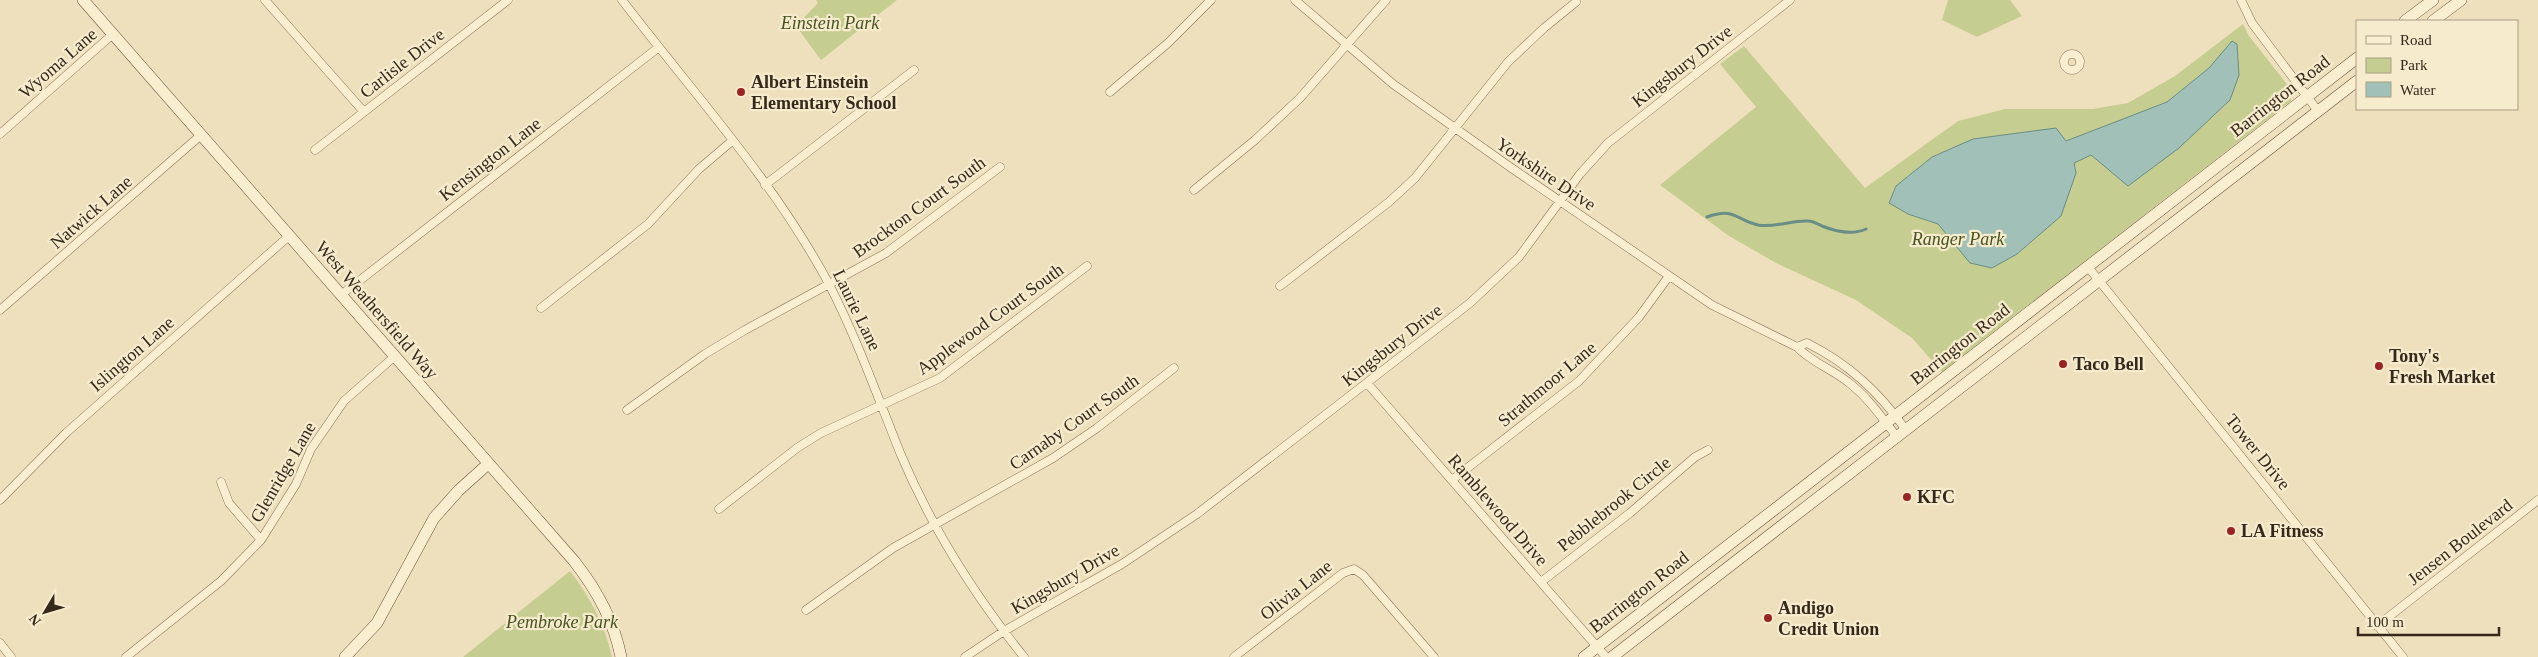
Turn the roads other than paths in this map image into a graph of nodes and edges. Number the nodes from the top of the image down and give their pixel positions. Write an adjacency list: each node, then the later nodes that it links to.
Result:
1 (84, 0): 15 (main road, West Weathersfield Way)
2 (265, 0): 24 (street)
3 (508, 0): 24 (street, Carlisle Drive)
4 (622, 0): 17 (street, Laurie Lane)
5 (1211, 0): 21 (street)
6 (1295, 0): 16 (street, Yorkshire Drive)
7 (1386, 0): 16 (street)
8 (1790, 0): 33 (street, Kingsbury Drive)
9 (2241, 0): 22 (street)
10 (2432, 0): 13 (main road)
11 (2461, 0): 14 (main road)
12 (1576, 2): 25 (street)
13 (2406, 20)
14 (2434, 20)
15 (114, 34): 26 (street, Wyoma Lane); 27 (main road, West Weathersfield Way)
16 (1348, 46): 25 (street, Yorkshire Drive); 32 (street)
17 (658, 48): 28 (street, Laurie Lane); 41 (street, Kensington Lane)
18 (2356, 59): 22 (main road, Barrington Road)
19 (914, 70): 31 (street)
20 (2356, 82): 23 (main road, Barrington Road)
21 (1110, 92)
22 (2308, 97): 23 (street); 36 (main road, Barrington Road)
23 (2318, 111): 38 (main road, Barrington Road)
24 (364, 112): 29 (street, Carlisle Drive)
25 (1454, 129): 33 (street, Yorkshire Drive); 40 (street)
26 (0, 134)
27 (202, 135): 34 (main road, West Weathersfield Way); 43 (street, Natwick Lane)
28 (732, 141): 31 (street, Laurie Lane); 42 (street)
29 (315, 150)
30 (1000, 167): 39 (street, Brockton Court South)
31 (765, 185): 39 (street, Laurie Lane)
32 (1194, 190)
33 (1560, 202): 37 (street, Yorkshire Drive); 47 (street, Kingsbury Drive)
34 (289, 236): 41 (main road, West Weathersfield Way); 57 (street, Islington Lane)
35 (1087, 266): 48 (street, Applewood Court South)
36 (2088, 266): 38 (street, Tower Drive); 50 (main road, Barrington Road)
37 (1669, 276): 44 (street, Yorkshire Drive); 55 (street, Strathmoor Lane)
38 (2099, 280): 52 (main road, Barrington Road); 64 (street, Tower Drive)
39 (830, 285): 48 (street, Laurie Lane); 49 (street, Brockton Court South)
40 (1280, 286)
41 (341, 295): 45 (main road, West Weathersfield Way)
42 (541, 308)
43 (0, 310)
44 (1797, 347): 50 (street, Yorkshire Drive); 51 (street, Yorkshire Drive)
45 (394, 356): 54 (main road, West Weathersfield Way); 61 (street, Glenridge Lane)
46 (1174, 368): 60 (street, Carnaby Court South)
47 (1367, 383): 55 (street, Ramblewood Drive); 65 (street, Kingsbury Drive)
48 (882, 406): 59 (street, Applewood Court South); 60 (street, Laurie Lane)
49 (627, 410)
50 (1896, 416): 51 (main road, Barrington Road); 52 (street, Yorkshire Drive)
51 (1886, 423): 52 (street, Yorkshire Drive); 67 (main road, Barrington Road)
52 (1902, 434): 78 (main road, Barrington Road)
53 (1708, 450): 62 (street, Pebblebrook Circle)
54 (488, 464): 70 (main road); 71 (main road, West Weathersfield Way)
55 (1452, 480): 62 (street, Ramblewood Drive)
56 (221, 482): 61 (street)
57 (0, 500)
58 (2538, 500): 64 (street, Jensen Boulevard)
59 (719, 509)
60 (935, 524): 63 (street, Carnaby Court South); 65 (street, Laurie Lane)
61 (261, 540): 69 (street, Glenridge Lane)
62 (1541, 582): 67 (street, Ramblewood Drive)
63 (806, 610)
64 (2377, 626): 79 (street, Tower Drive)
65 (1004, 631): 72 (street, Kingsbury Drive); 73 (street, Laurie Lane)
66 (0, 643): 68 (street)
67 (1597, 647): 76 (main road, Barrington Road); 77 (street, Ramblewood Drive)
68 (11, 657)
69 (126, 657)
70 (345, 657)
71 (621, 657)
72 (965, 657)
73 (1024, 657)
74 (1234, 657): 75 (street, Olivia Lane)
75 (1434, 657)
76 (1584, 657)
77 (1606, 657)
78 (1612, 657)
79 (2403, 657)

